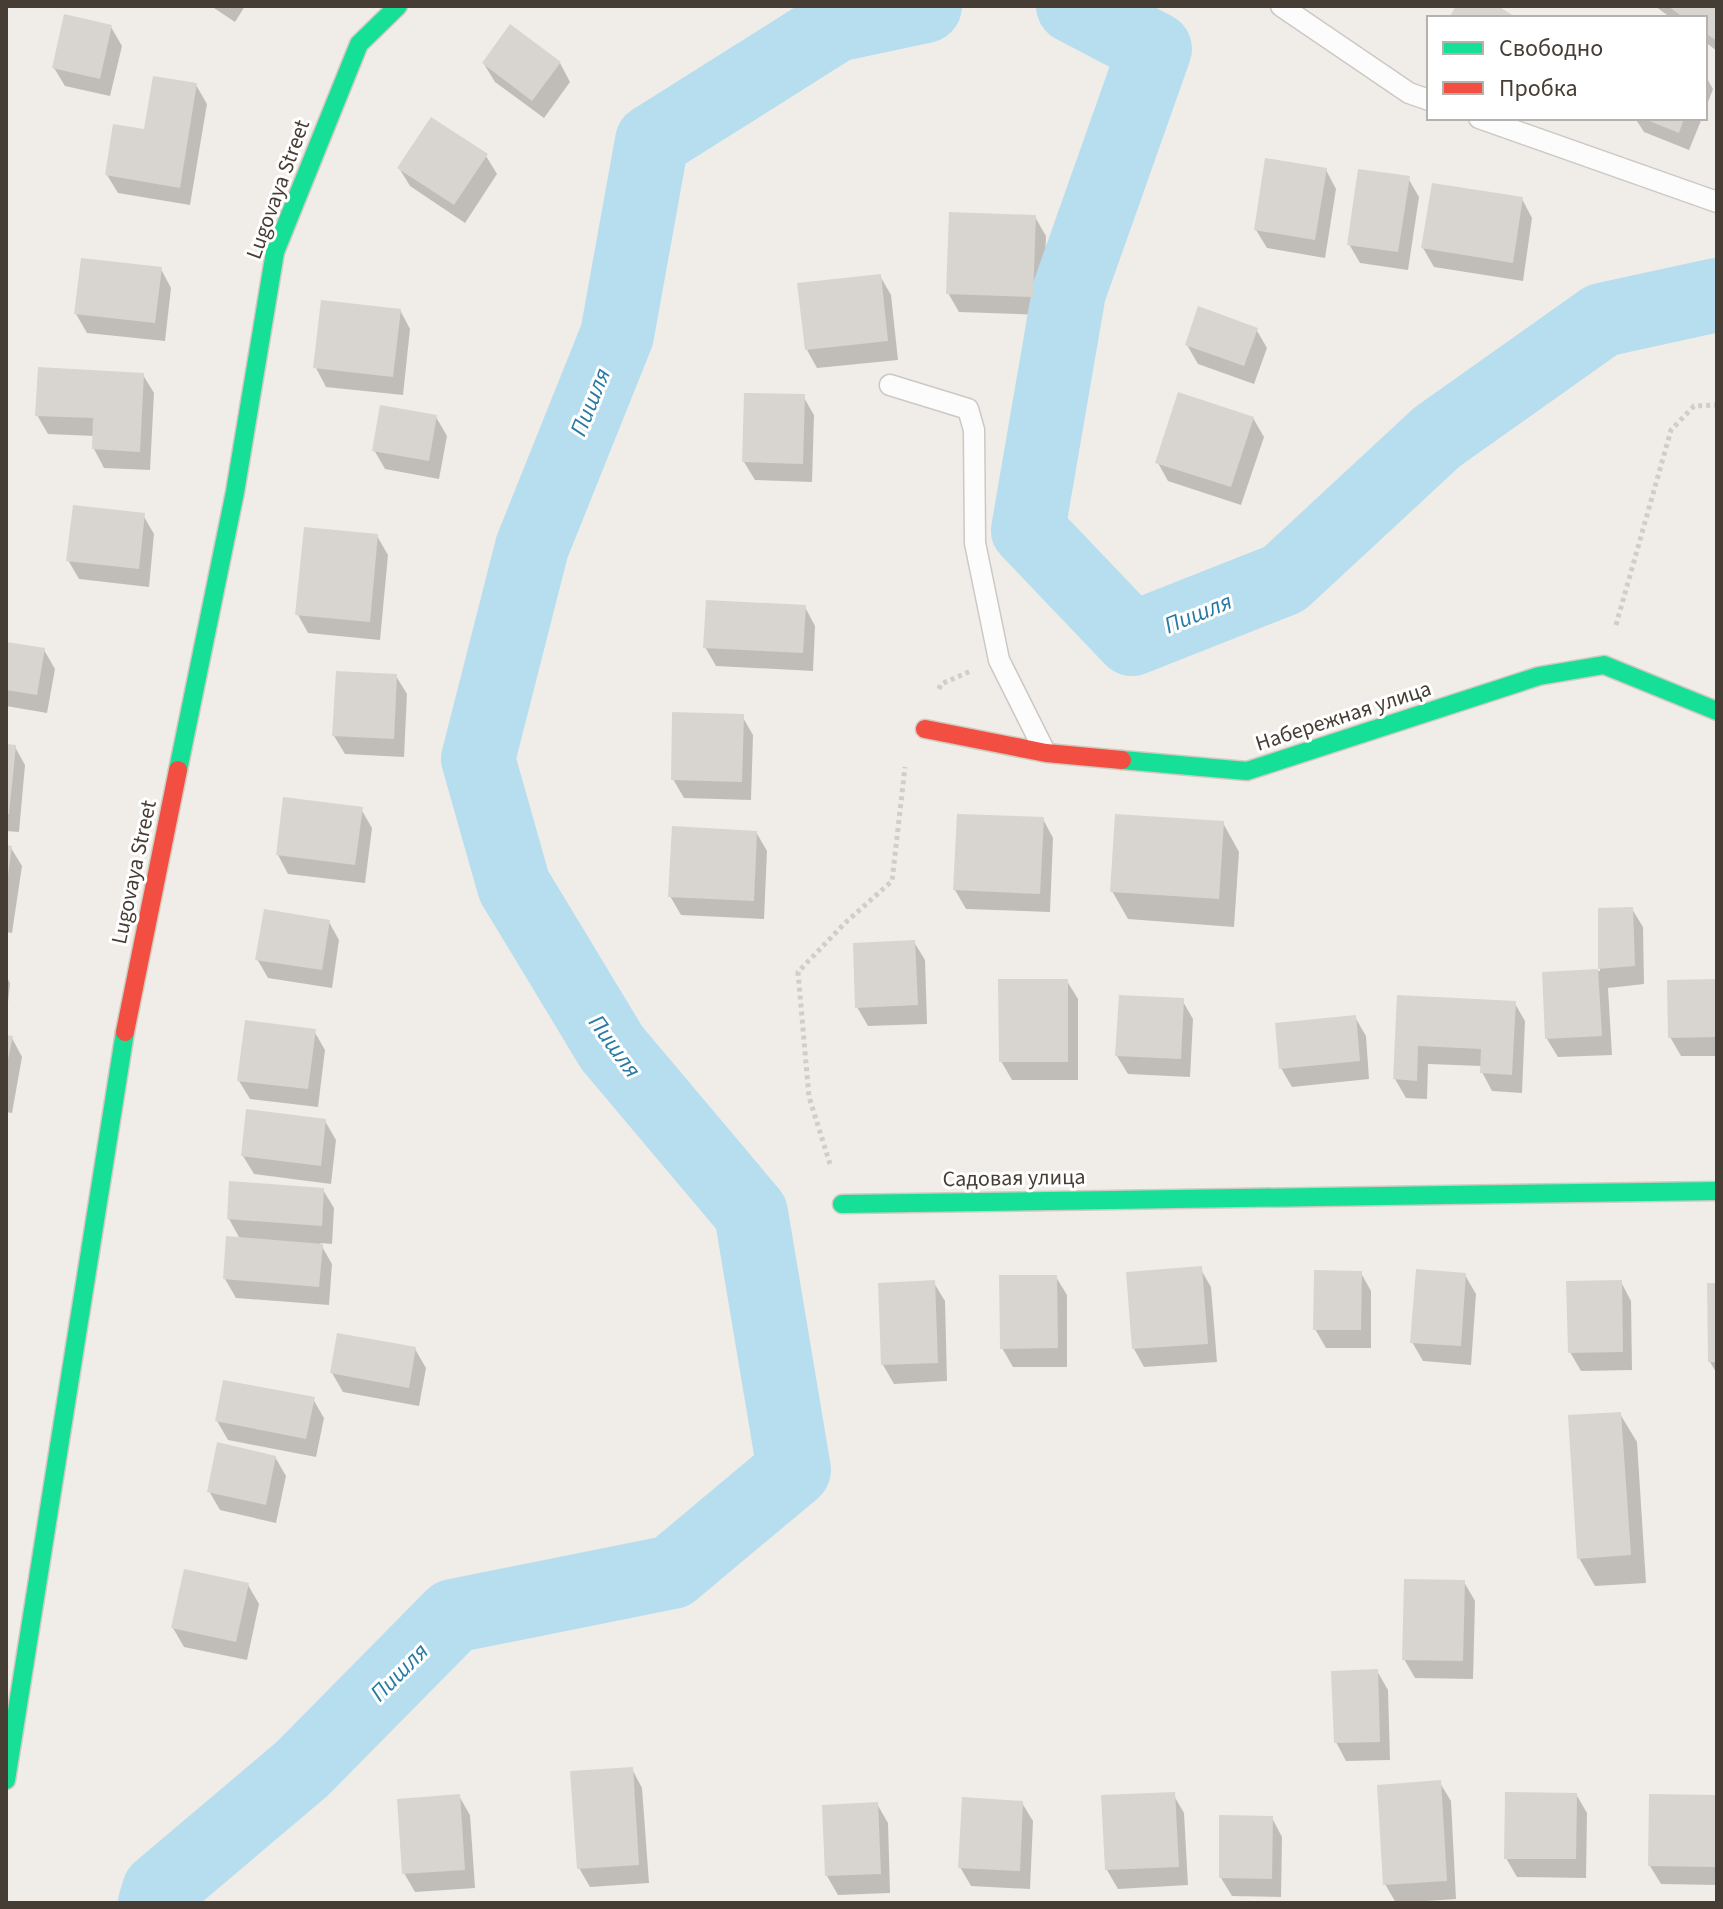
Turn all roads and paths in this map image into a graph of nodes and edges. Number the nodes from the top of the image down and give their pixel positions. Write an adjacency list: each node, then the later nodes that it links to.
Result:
1 (398, 6): 15 (street, Lugovaya Street)
2 (1281, 6): 3 (lane)
3 (1427, 99)
4 (1485, 120): 5 (lane)
5 (1717, 202)
6 (890, 385): 8 (lane)
7 (1717, 405): 9 (path)
8 (999, 660): 11 (path); 12 (lane)
9 (1604, 665): 10 (street); 12 (street, Набережная улица)
10 (1717, 711)
11 (925, 729): 12 (street, Набережная улица); 14 (path)
12 (1046, 753)
13 (1717, 1191): 14 (street, Садовая улица)
14 (842, 1204)
15 (6, 1780)

